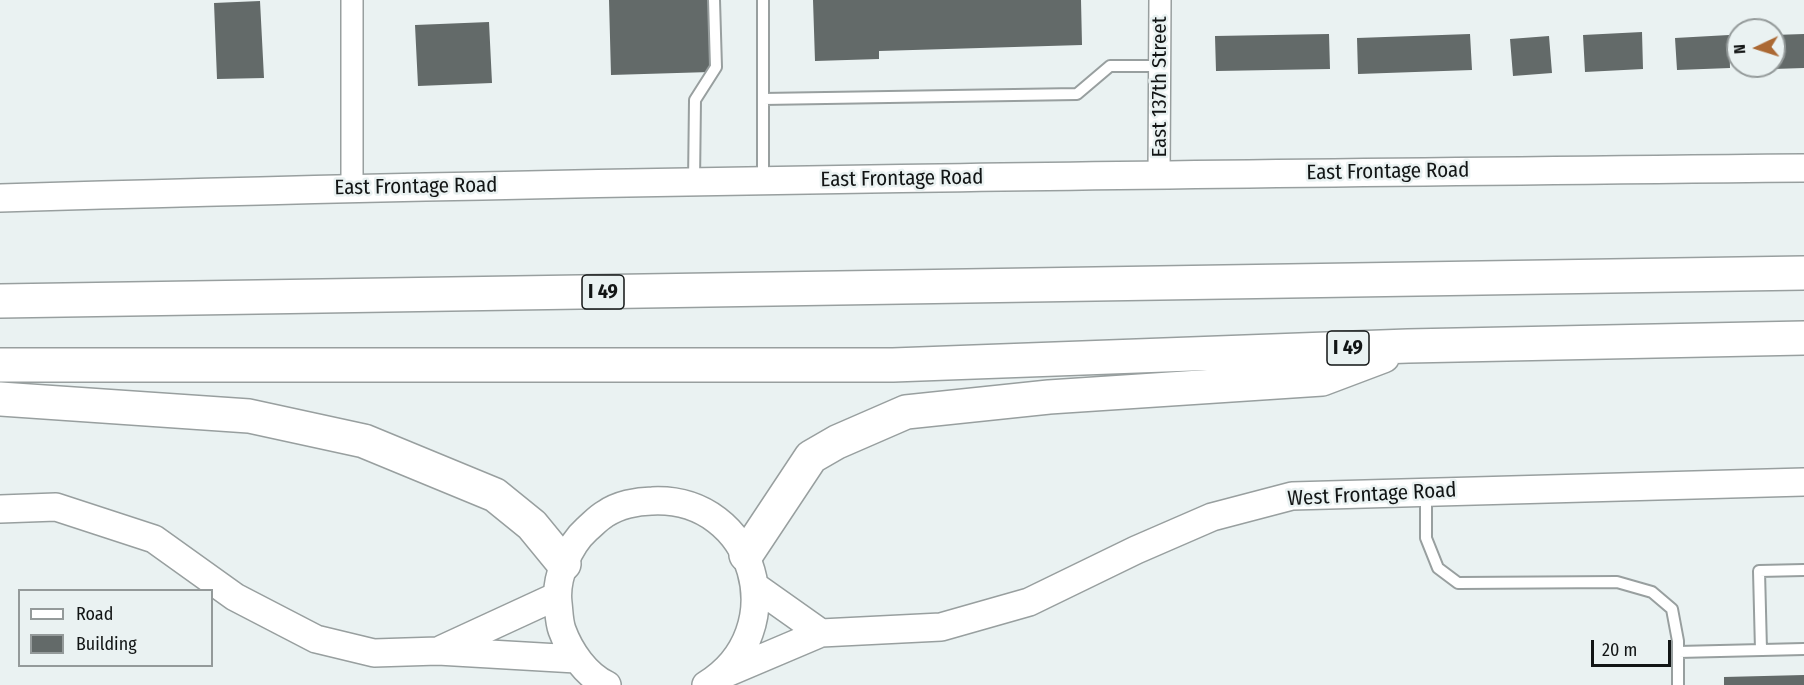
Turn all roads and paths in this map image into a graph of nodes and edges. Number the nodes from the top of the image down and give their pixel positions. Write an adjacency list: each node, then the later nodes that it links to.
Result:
1 (352, 0): 11 (street)
2 (714, 0): 10 (lane)
3 (764, 0): 6 (lane)
4 (1160, 0): 5 (street, East 137th Street)
5 (1160, 66): 6 (lane); 8 (street, East 137th Street)
6 (763, 99): 9 (lane)
7 (1804, 168): 8 (street, East Frontage Road)
8 (1159, 175): 9 (street, East Frontage Road)
9 (763, 181): 10 (street, East Frontage Road)
10 (694, 182): 11 (street, East Frontage Road)
11 (352, 188): 12 (street, East Frontage Road)
12 (0, 198)
13 (1804, 273): 14 (highway, I 49)
14 (0, 301)
15 (1804, 338): 16 (highway, I 49)
16 (1408, 346): 17 (highway, I 49); 22 (highway)
17 (0, 365)
18 (0, 399): 23 (highway)
19 (1804, 482): 20 (street, West Frontage Road)
20 (1426, 492): 27 (street, West Frontage Road); 31 (lane)
21 (0, 509): 30 (street)
22 (746, 555): 23 (street); 25 (street)
23 (564, 564): 26 (street)
24 (1804, 570): 29 (lane)
25 (756, 587): 27 (street); 33 (street)
26 (557, 596): 30 (street); 32 (street)
27 (821, 633): 33 (street, West Frontage Road)
28 (1804, 649): 29 (lane)
29 (1761, 650): 31 (lane)
30 (438, 651): 32 (street)
31 (1678, 652): 35 (lane)
32 (576, 658): 34 (street)
33 (714, 680)
34 (607, 685)
35 (1678, 685)

